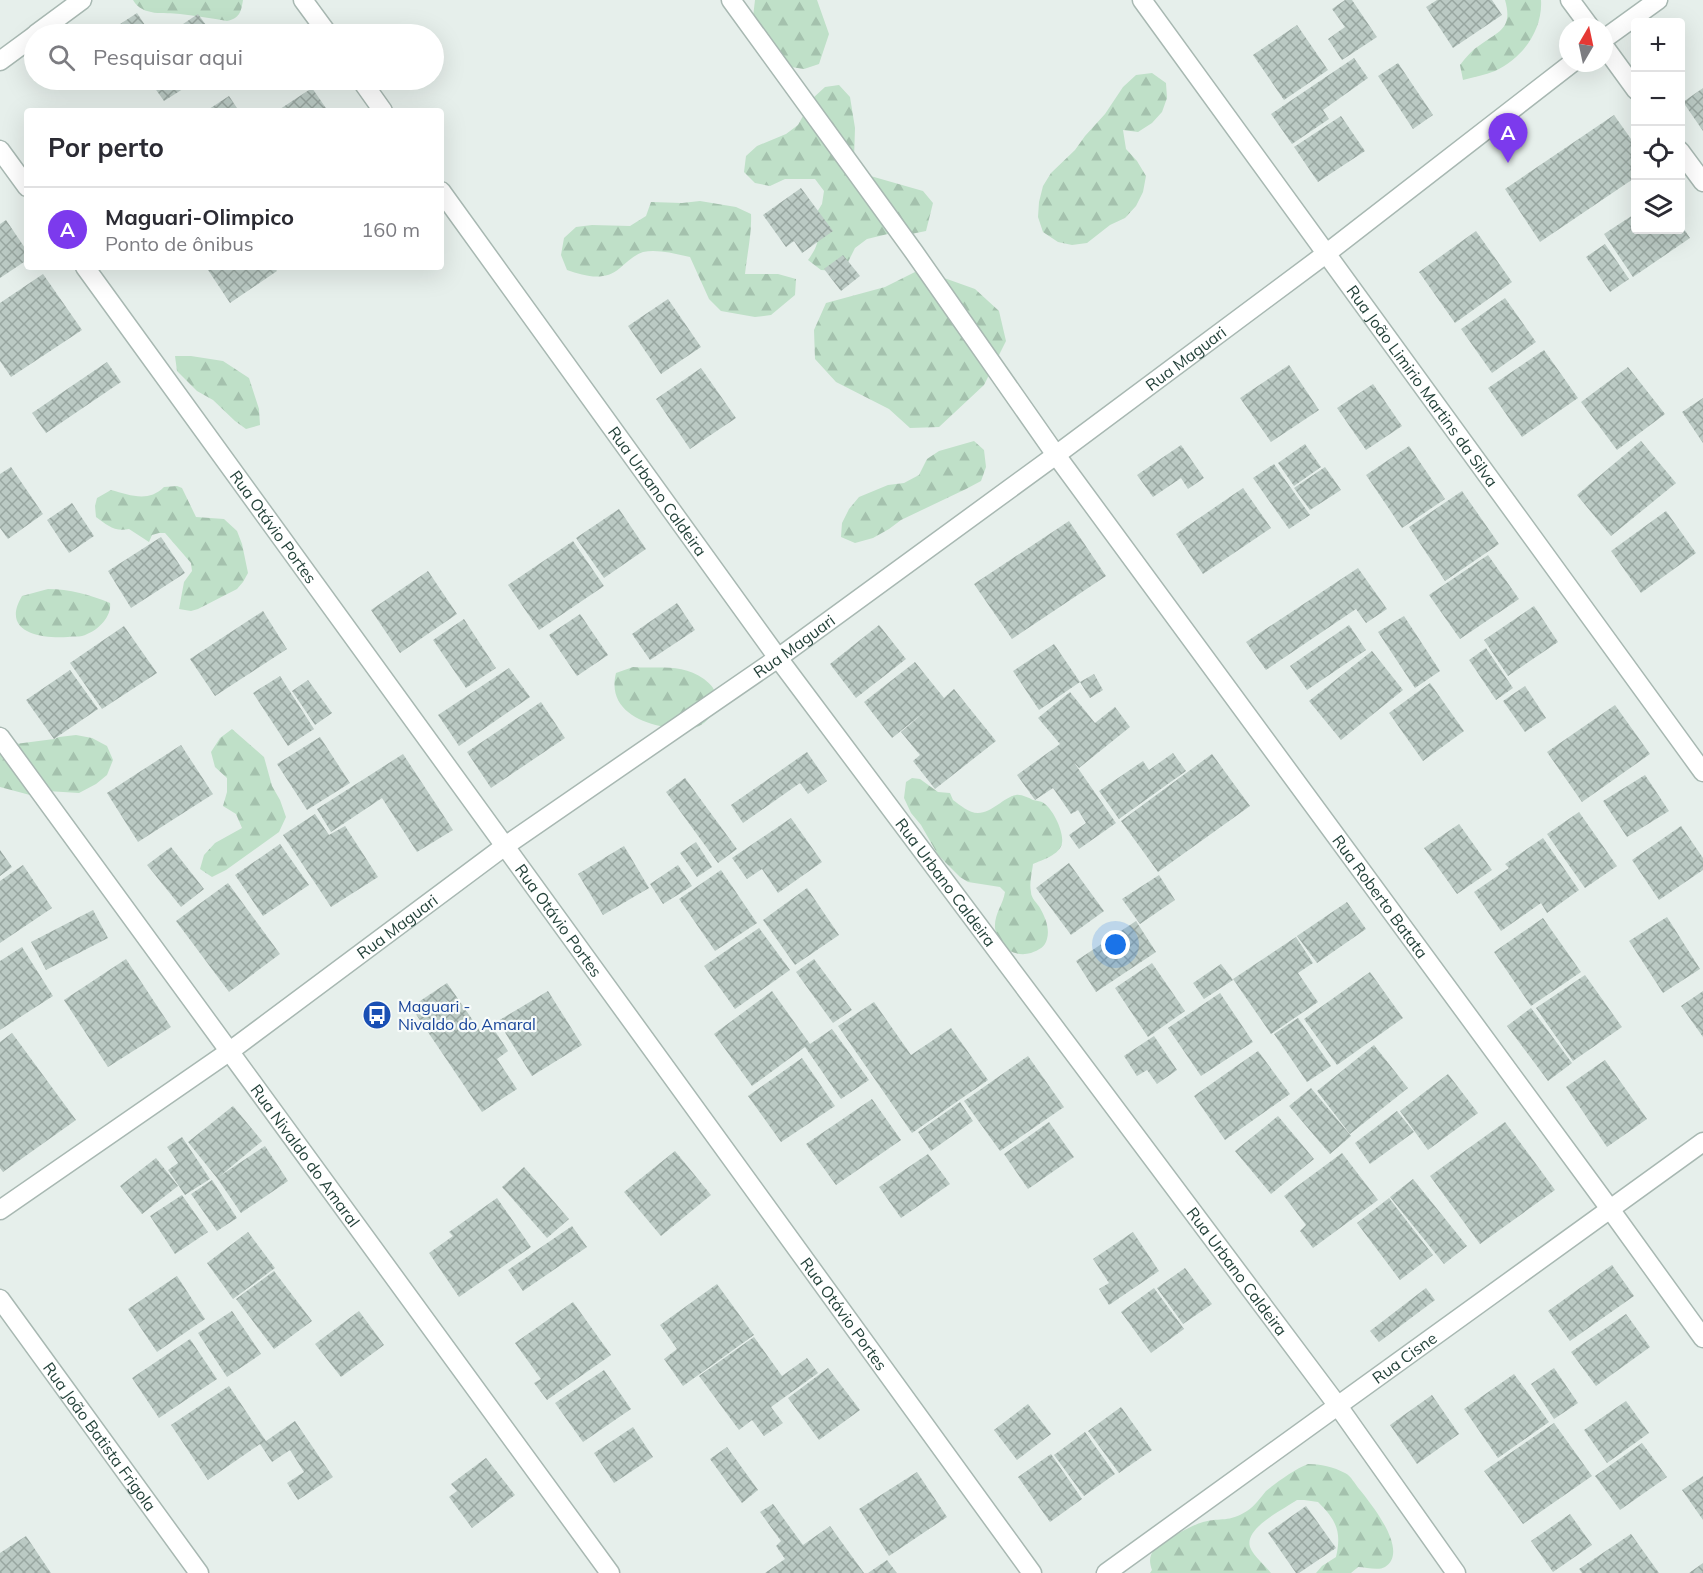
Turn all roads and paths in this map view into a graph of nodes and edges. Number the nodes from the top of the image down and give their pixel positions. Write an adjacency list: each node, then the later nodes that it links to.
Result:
1 (82, 0): 8 (street)
2 (303, 0): 9 (street)
3 (730, 0): 25 (street, Rua Roberto Batata)
4 (1142, 0): 23 (street, Rua João Limirio Martins da Silva)
5 (1570, 0): 7 (street)
6 (1658, 0): 10 (street)
7 (1583, 18)
8 (50, 24)
9 (321, 24)
10 (1613, 32)
11 (24, 43): 13 (street)
12 (1613, 59): 15 (street)
13 (0, 61)
14 (1560, 72): 23 (street, Rua Maguari)
15 (1631, 84)
16 (368, 90): 17 (street)
17 (381, 108)
18 (0, 150): 21 (street)
19 (1685, 159): 20 (street)
20 (1703, 182)
21 (24, 183)
22 (444, 195): 26 (street, Rua Urbano Caldeira)
23 (1326, 253): 25 (street, Rua Maguari); 28 (street, Rua João Limirio Martins da Silva)
24 (87, 270): 29 (street, Rua Otávio Portes)
25 (1056, 455): 26 (street, Rua Maguari); 32 (street, Rua Roberto Batata)
26 (778, 658): 29 (street, Rua Maguari); 36 (street, Rua Urbano Caldeira)
27 (0, 736): 30 (street, Rua Nivaldo do Amaral)
28 (1703, 772)
29 (504, 846): 30 (street, Rua Maguari); 39 (street, Rua Otávio Portes)
30 (230, 1051): 33 (street, Rua Maguari); 38 (street, Rua Nivaldo do Amaral)
31 (1703, 1142): 32 (street, Rua Cisne)
32 (1610, 1209): 35 (street, Rua Roberto Batata); 36 (street, Rua Cisne)
33 (0, 1210)
34 (0, 1299): 37 (street, Rua João Batista Frigola)
35 (1703, 1338)
36 (1338, 1406): 40 (street, Rua Cisne); 41 (street, Rua Urbano Caldeira)
37 (199, 1573)
38 (610, 1573)
39 (1032, 1573)
40 (1106, 1573)
41 (1456, 1573)

